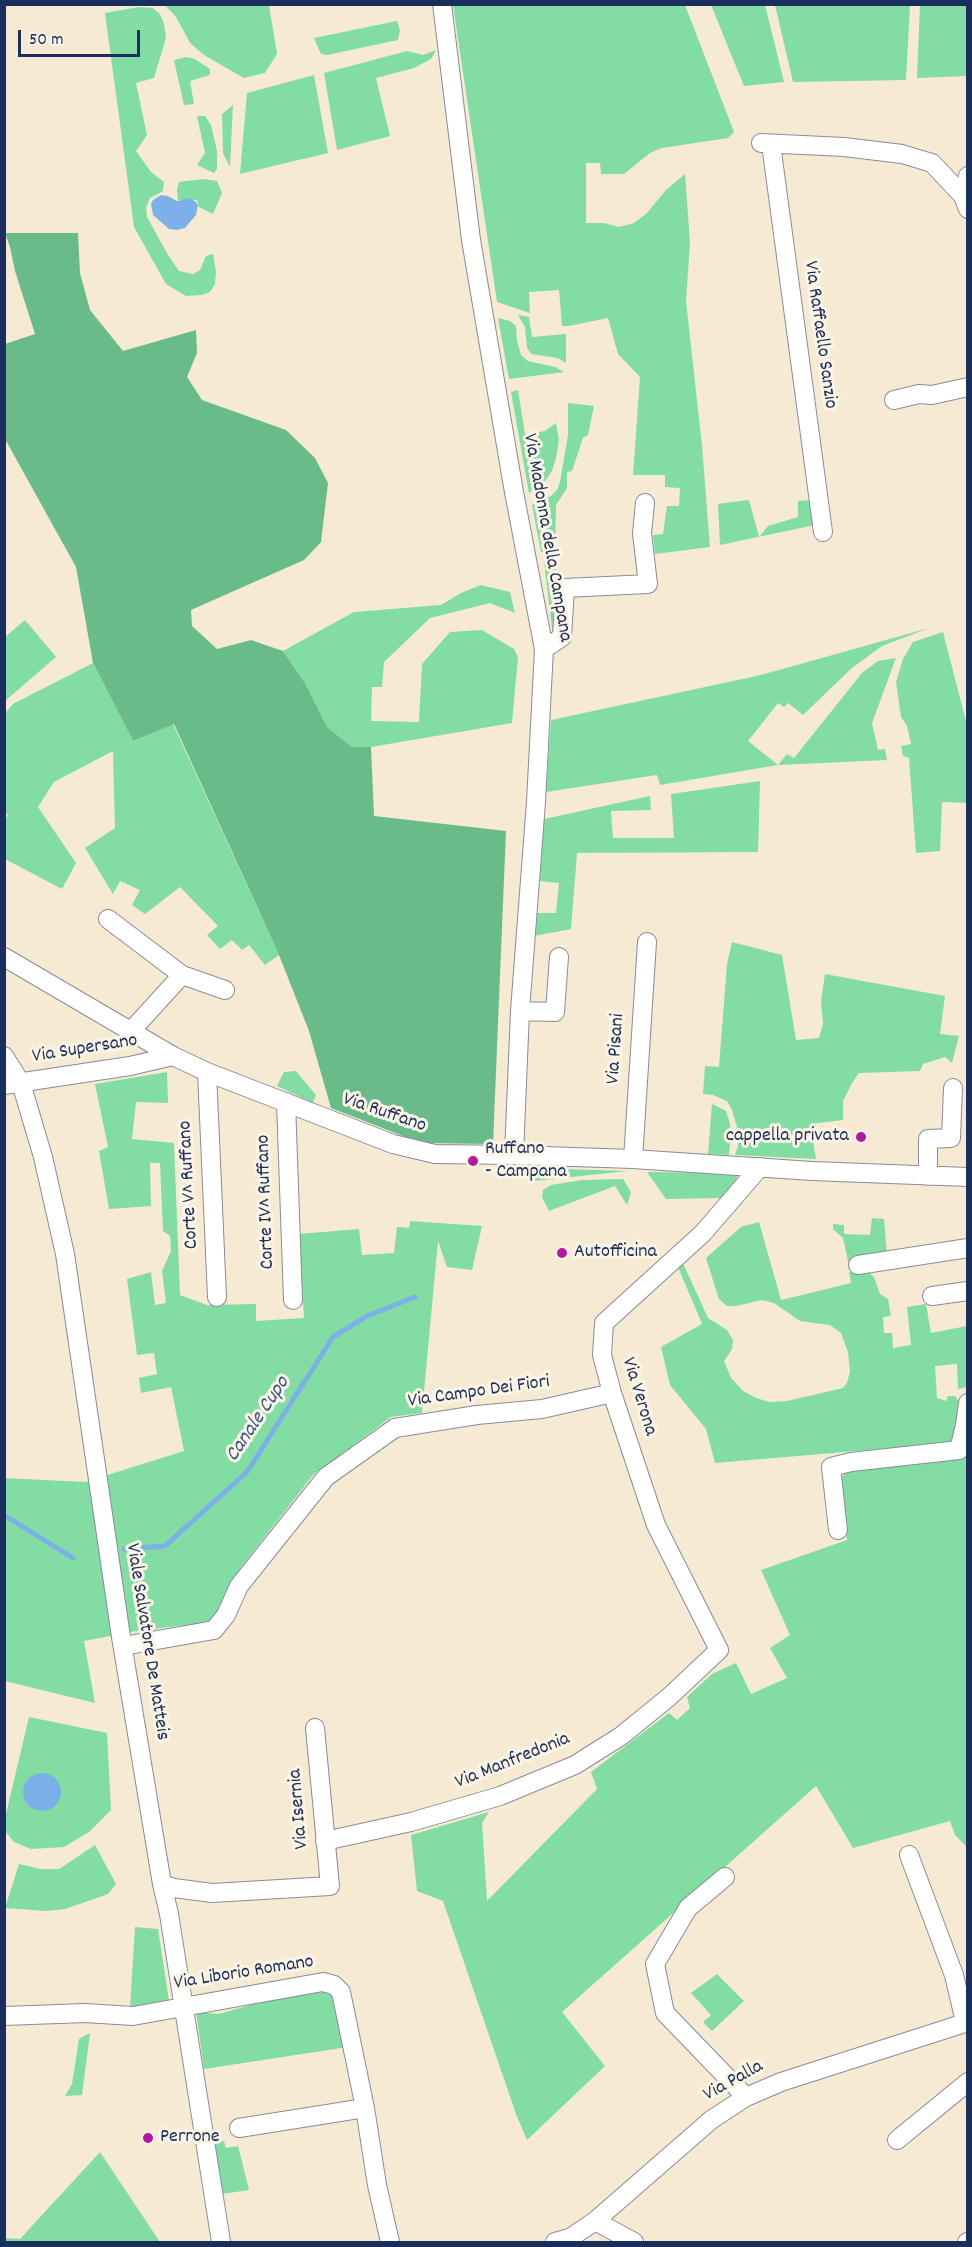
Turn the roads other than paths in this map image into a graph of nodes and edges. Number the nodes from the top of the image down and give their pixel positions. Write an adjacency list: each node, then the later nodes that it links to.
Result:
1 (442, 4): 8 (street, Via Madonna della Campana)
2 (968, 176): 3 (street)
3 (965, 202): 7 (street, Via Raffaello Sanzio)
4 (968, 387): 5 (street)
5 (894, 400)
6 (645, 503): 8 (street)
7 (823, 532)
8 (544, 649): 15 (street, Via Madonna della Campana)
9 (108, 919): 13 (street)
10 (647, 942): 24 (street, Via Pisani)
11 (4, 957): 16 (street, Via Ruffano)
12 (559, 957): 15 (street)
13 (182, 975): 14 (street); 16 (street)
14 (225, 990)
15 (520, 1011): 23 (street, Via Madonna della Campana)
16 (131, 1031): 18 (street, Via Ruffano)
17 (4, 1056): 20 (street, Viale Salvatore De Matteis)
18 (173, 1056): 19 (street, Via Ruffano); 20 (street, Via Supersano)
19 (207, 1072): 22 (street, Via Ruffano); 32 (street, Corte V^ Ruffano)
20 (13, 1084): 37 (street, Viale Salvatore De Matteis)
21 (953, 1088): 26 (street)
22 (286, 1102): 23 (street, Via Ruffano); 33 (street, Corte IV^ Ruffano)
23 (514, 1155): 24 (street, Via Ruffano)
24 (633, 1159): 25 (street, Via Ruffano)
25 (760, 1167): 26 (street, Via Ruffano); 34 (street, Via Verona)
26 (928, 1176): 27 (street, Via Ruffano)
27 (968, 1177)
28 (968, 1248): 29 (street)
29 (858, 1265)
30 (968, 1291): 31 (street)
31 (932, 1296)
32 (217, 1297)
33 (293, 1300)
34 (612, 1392): 37 (street, Via Campo Dei Fiori); 38 (street, Via Verona)
35 (968, 1403): 36 (street)
36 (838, 1530)
37 (122, 1642): 43 (street, Viale Salvatore De Matteis)
38 (718, 1650): 40 (street, Via Manfredonia)
39 (315, 1728): 40 (street, Via Isernia)
40 (325, 1841): 43 (street, Via Isernia)
41 (909, 1855): 46 (street)
42 (725, 1877): 48 (street)
43 (162, 1884): 44 (street, Viale Salvatore De Matteis)
44 (184, 2006): 45 (street, Via Liborio Romano); 49 (street, Via Liborio Romano); 53 (street, Viale Salvatore De Matteis)
45 (4, 2016)
46 (966, 2022): 48 (street, Via Palla)
47 (968, 2082): 51 (street)
48 (746, 2097): 52 (street, Via Palla)
49 (365, 2108): 50 (street); 54 (street, Via Liborio Romano)
50 (239, 2128)
51 (897, 2140)
52 (595, 2221): 55 (street, Via Palla); 56 (street)
53 (221, 2242)
54 (390, 2242)
55 (555, 2242)
56 (634, 2242)

